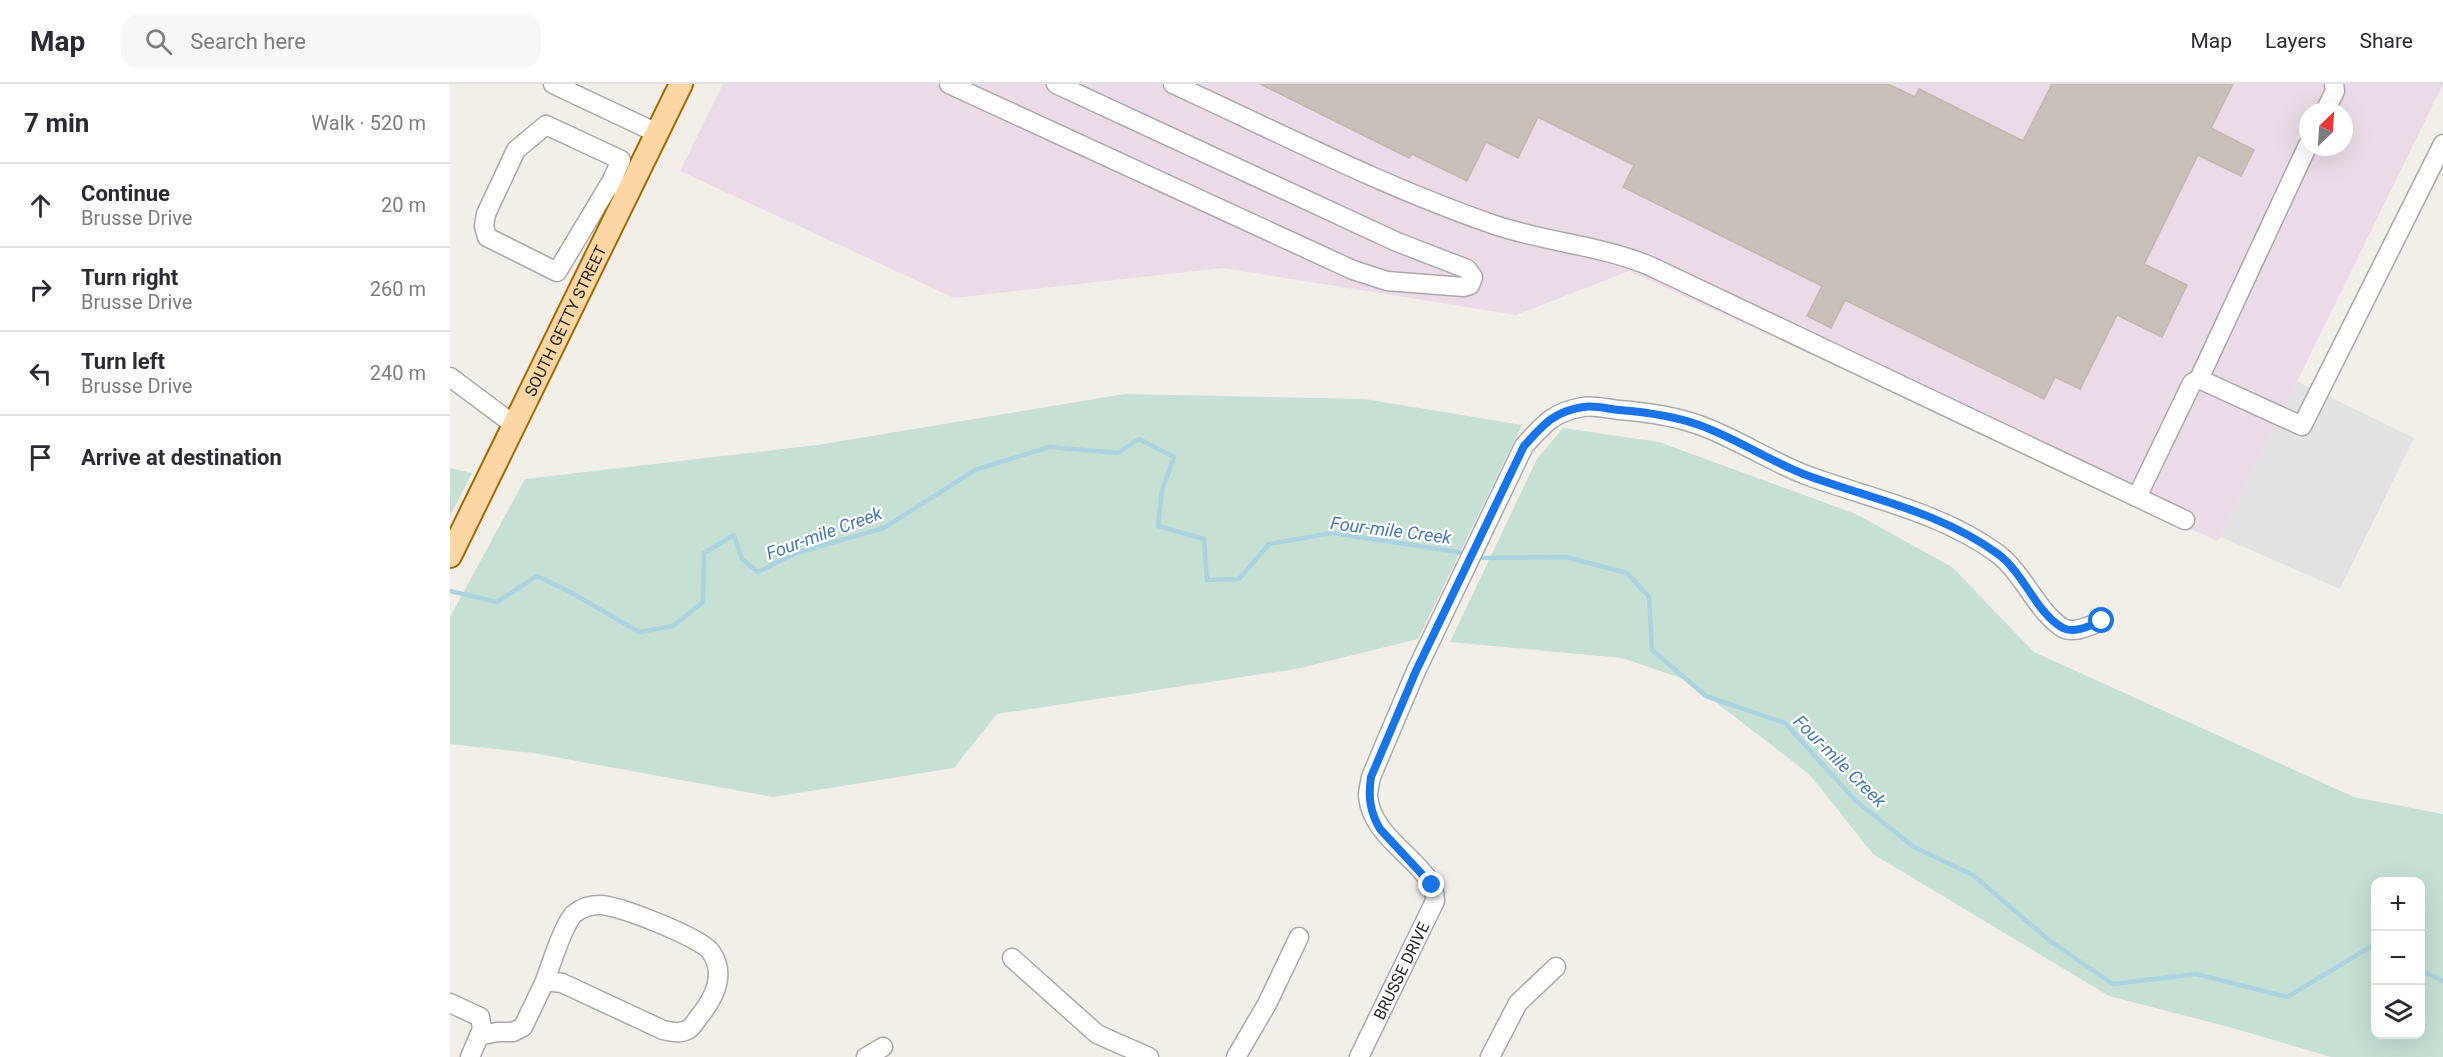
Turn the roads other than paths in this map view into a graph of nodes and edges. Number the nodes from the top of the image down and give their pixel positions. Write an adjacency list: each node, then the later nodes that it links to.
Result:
1 (553, 84): 8 (street)
2 (681, 84): 8 (main road, SOUTH GETTY STREET)
3 (949, 84): 4 (street)
4 (1056, 84)
5 (1173, 84): 15 (street)
6 (2334, 84): 7 (street)
7 (2330, 102)
8 (657, 133): 11 (main road, SOUTH GETTY STREET)
9 (2443, 144): 13 (street)
10 (2303, 156): 13 (street)
11 (620, 186): 11 (street); 14 (main road, SOUTH GETTY STREET)
12 (450, 377): 14 (street)
13 (2199, 379): 15 (street)
14 (513, 424): 17 (main road, SOUTH GETTY STREET)
15 (2138, 497): 16 (street)
16 (2185, 520)
17 (450, 556)
18 (2102, 621): 30 (street, BRUSSE DRIVE)
19 (1299, 937): 29 (street)
20 (1012, 958): 28 (street)
21 (1556, 967): 31 (street)
22 (545, 981): 22 (street); 24 (street)
23 (450, 1003): 24 (street)
24 (478, 1036): 26 (street)
25 (883, 1047): 27 (street)
26 (470, 1057)
27 (866, 1057)
28 (1149, 1057)
29 (1236, 1057)
30 (1359, 1057)
31 (1490, 1057)

